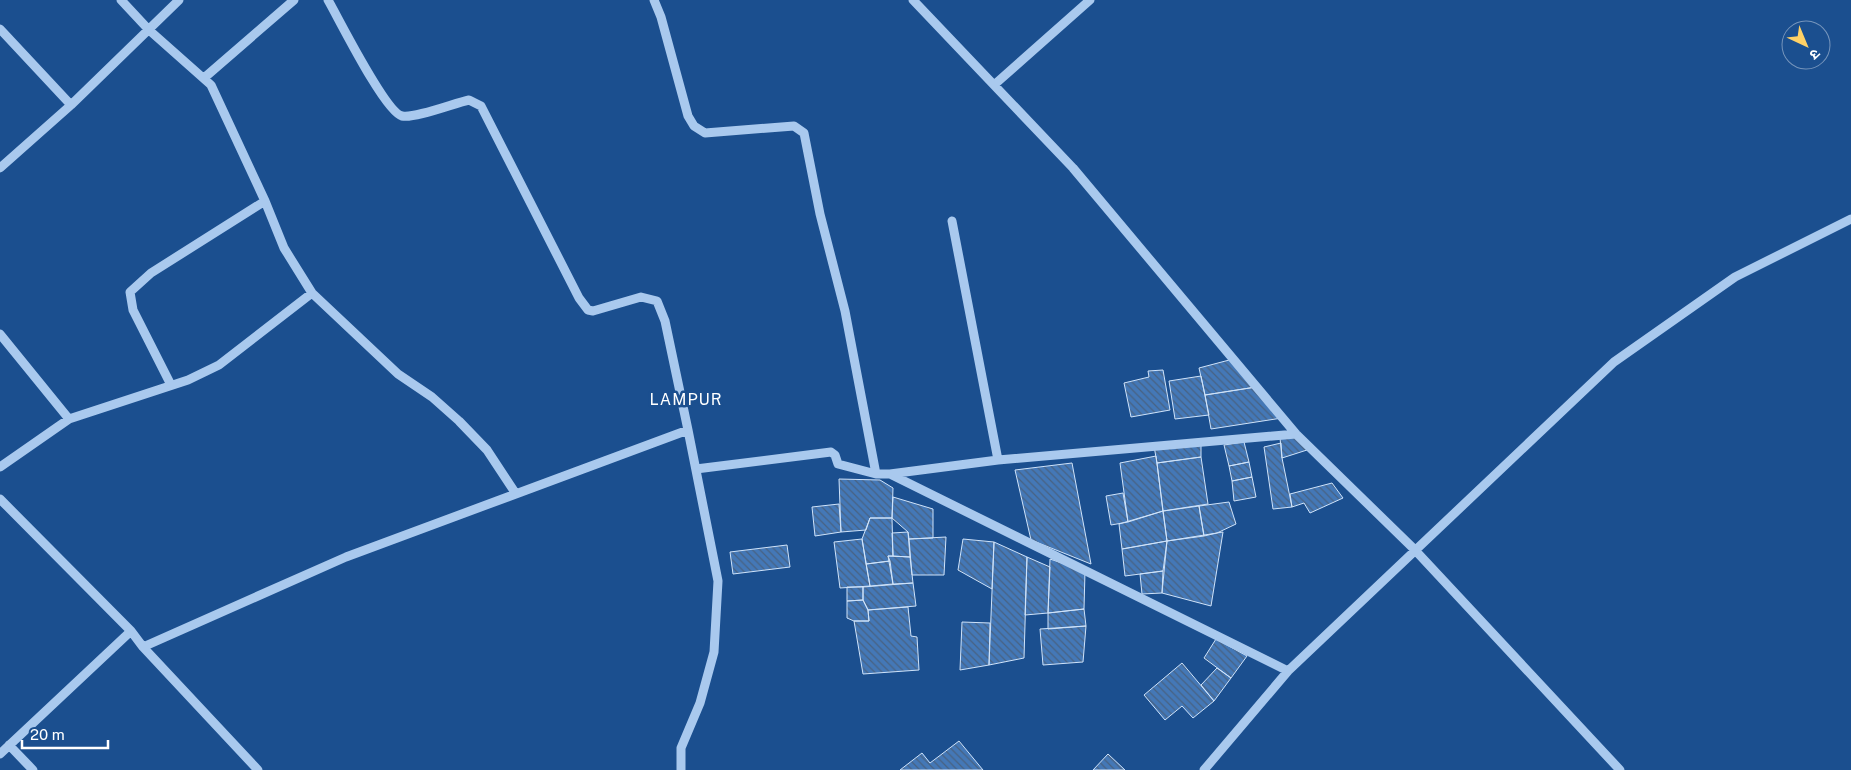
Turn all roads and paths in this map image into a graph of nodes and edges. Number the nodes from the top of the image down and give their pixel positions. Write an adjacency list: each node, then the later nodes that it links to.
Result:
1 (121, 0): 9 (street)
2 (179, 0): 9 (street)
3 (294, 0): 10 (street)
4 (328, 0): 21 (street)
5 (654, 0): 26 (street)
6 (913, 0): 11 (street)
7 (1090, 0): 11 (street)
8 (0, 29): 12 (street)
9 (149, 30): 10 (street); 12 (street)
10 (204, 78): 14 (street)
11 (994, 85): 22 (street)
12 (72, 105): 13 (street)
13 (0, 168)
14 (265, 201): 17 (street); 19 (street)
15 (1851, 219): 30 (street)
16 (952, 221): 23 (street)
17 (312, 293): 19 (street); 28 (street)
18 (0, 334): 20 (street)
19 (171, 385): 20 (street)
20 (69, 419): 24 (street)
21 (688, 430): 25 (street); 28 (street)
22 (1296, 434): 23 (street); 30 (street)
23 (998, 460): 27 (street)
24 (0, 467)
25 (696, 469): 26 (street); 38 (street)
26 (876, 474): 27 (street)
27 (890, 474): 33 (street)
28 (516, 494): 32 (street)
29 (0, 499): 31 (street)
30 (1414, 549): 33 (street); 40 (street)
31 (131, 631): 32 (street); 34 (street)
32 (142, 648): 37 (street)
33 (1288, 671): 39 (street)
34 (9, 745): 35 (street); 36 (street)
35 (0, 754)
36 (33, 770)
37 (258, 770)
38 (681, 770)
39 (1204, 770)
40 (1620, 770)

